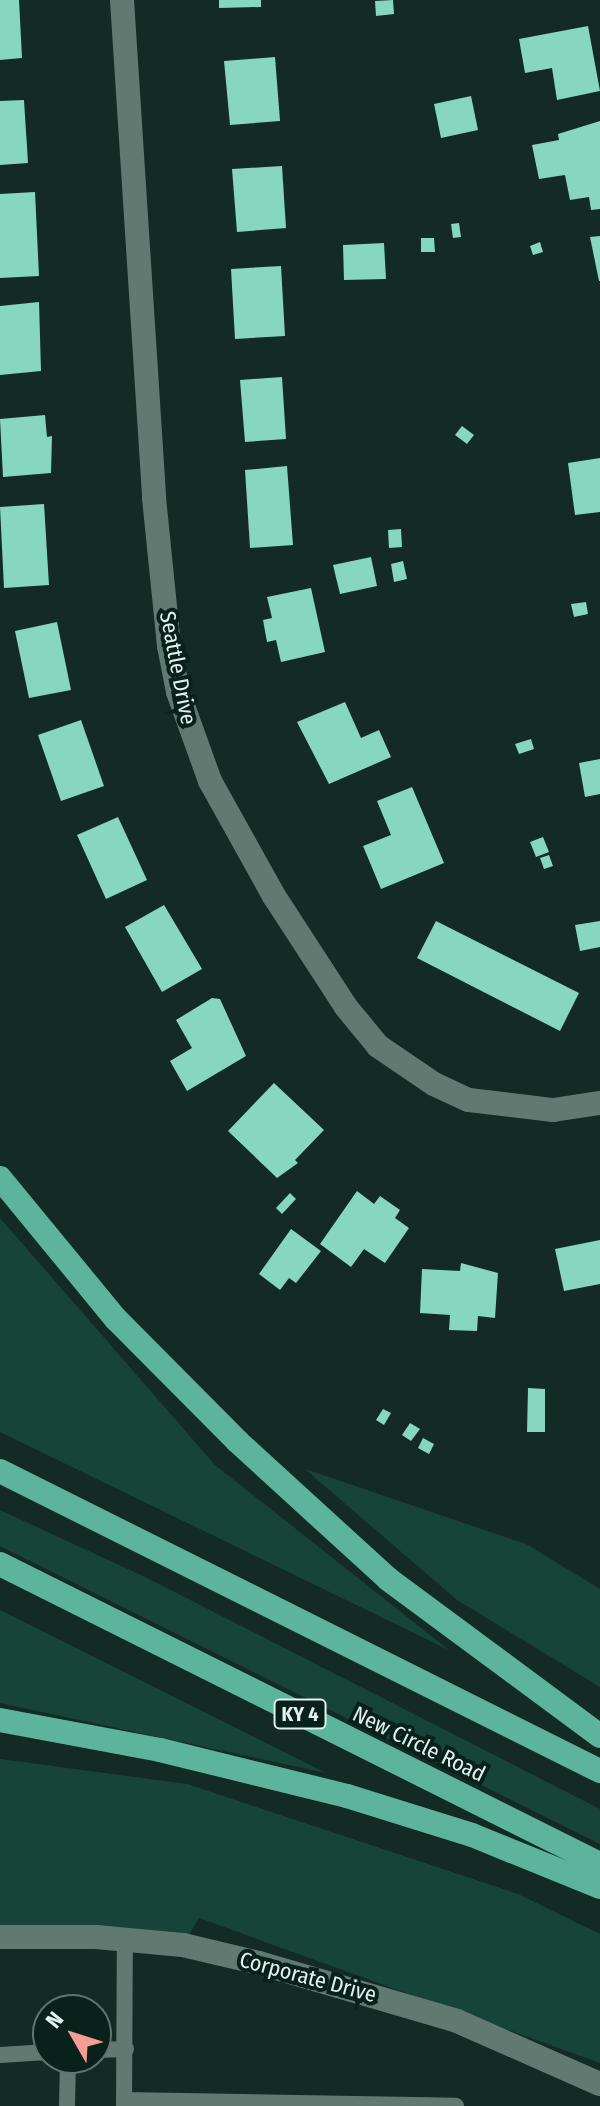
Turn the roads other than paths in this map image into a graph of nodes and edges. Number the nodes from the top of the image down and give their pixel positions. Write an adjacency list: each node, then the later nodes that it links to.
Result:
1 (122, 0): 2 (street, Seattle Drive)
2 (600, 1103)
3 (0, 1178): 7 (highway)
4 (0, 1471): 8 (highway)
5 (0, 1564): 9 (highway, New Circle Road / KY 4)
6 (0, 1720): 10 (highway)
7 (600, 1736)
8 (600, 1771)
9 (600, 1864)
10 (600, 1887)
11 (0, 1937): 12 (street, Corporate Drive)
12 (125, 1940): 14 (lane); 18 (street, Corporate Drive)
13 (112, 2049): 14 (lane)
14 (126, 2049): 19 (lane)
15 (32, 2053): 16 (lane)
16 (0, 2055)
17 (68, 2074): 20 (lane)
18 (600, 2084)
19 (124, 2103): 21 (lane)
20 (67, 2106)
21 (386, 2106): 22 (lane)
22 (456, 2106)

